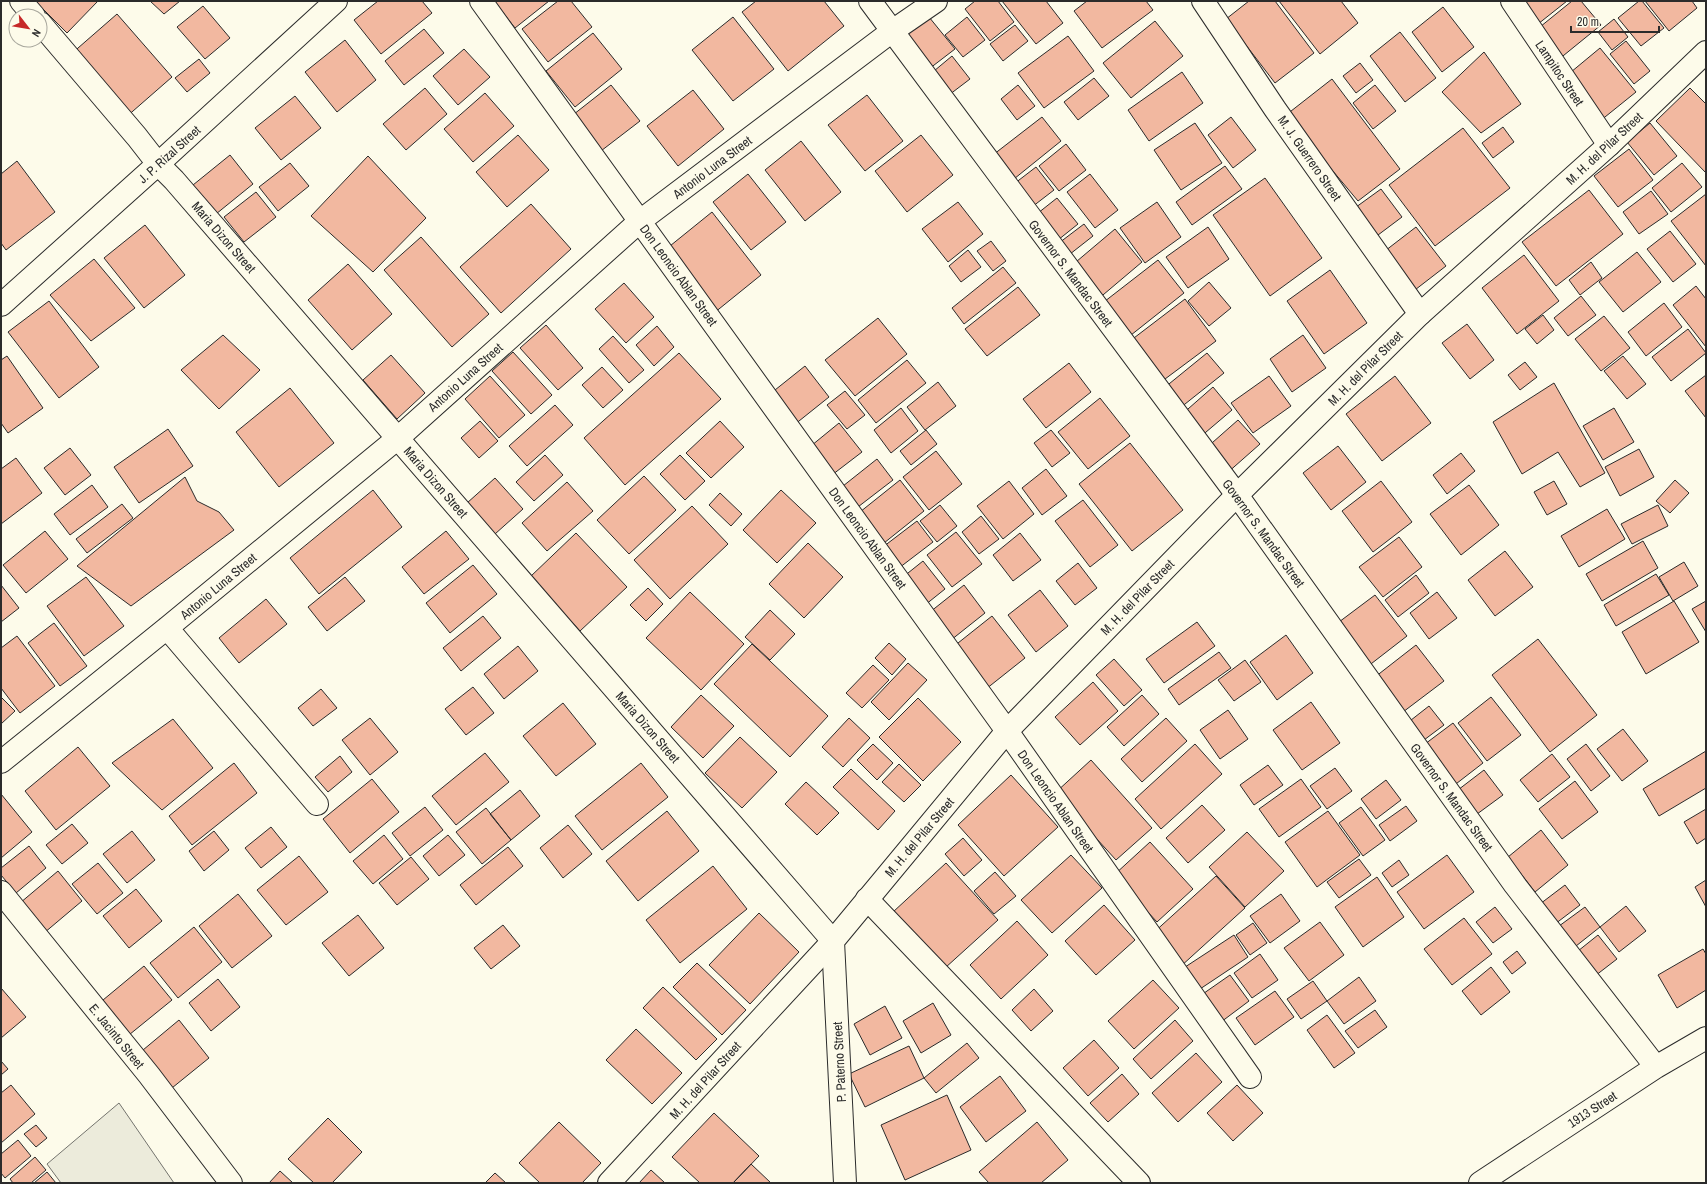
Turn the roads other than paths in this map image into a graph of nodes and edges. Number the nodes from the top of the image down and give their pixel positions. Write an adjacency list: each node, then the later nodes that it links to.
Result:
1 (336, 1): 11 (street, J. P. Rizal Street)
2 (481, 1): 12 (street, Don Leoncio Ablan Street)
3 (870, 1): 8 (street, Governor S. Mandac Street)
4 (936, 1): 8 (street, Antonio Luna Street)
5 (1203, 1): 14 (street, M. J. Guerrero Street)
6 (1512, 1): 10 (street, Lampitoc Street)
7 (48, 32): 11 (street, Maria Dizon Street)
8 (891, 32): 12 (street, Antonio Luna Street); 16 (street, Governor S. Mandac Street)
9 (1706, 52): 10 (street, M. H. del Pilar Street)
10 (1609, 145): 14 (street, M. H. del Pilar Street)
11 (158, 164): 13 (street, J. P. Rizal Street); 15 (street, Maria Dizon Street)
12 (640, 221): 15 (street, Antonio Luna Street); 18 (street, Don Leoncio Ablan Street)
13 (1, 305)
14 (1420, 314): 16 (street, M. H. del Pilar Street)
15 (398, 438): 17 (street, Antonio Luna Street); 23 (street, Maria Dizon Street)
16 (1237, 495): 18 (street, M. H. del Pilar Street); 25 (street, Governor S. Mandac Street)
17 (167, 628): 19 (street, Antonio Luna Street); 20 (street)
18 (1007, 731): 22 (street, M. H. del Pilar Street); 26 (street, Don Leoncio Ablan Street)
19 (1, 762)
20 (317, 804)
21 (1, 892): 27 (street, E. Jacinto Street)
22 (867, 899): 23 (street, M. H. del Pilar Street); 30 (street)
23 (833, 941): 28 (street, M. H. del Pilar Street); 29 (street, P. Paterno Street)
24 (1706, 1038): 25 (street, 1913 Street)
25 (1656, 1067): 31 (street, 1913 Street)
26 (1250, 1077)
27 (231, 1183)
28 (609, 1183)
29 (844, 1183)
30 (1139, 1183)
31 (1480, 1183)

